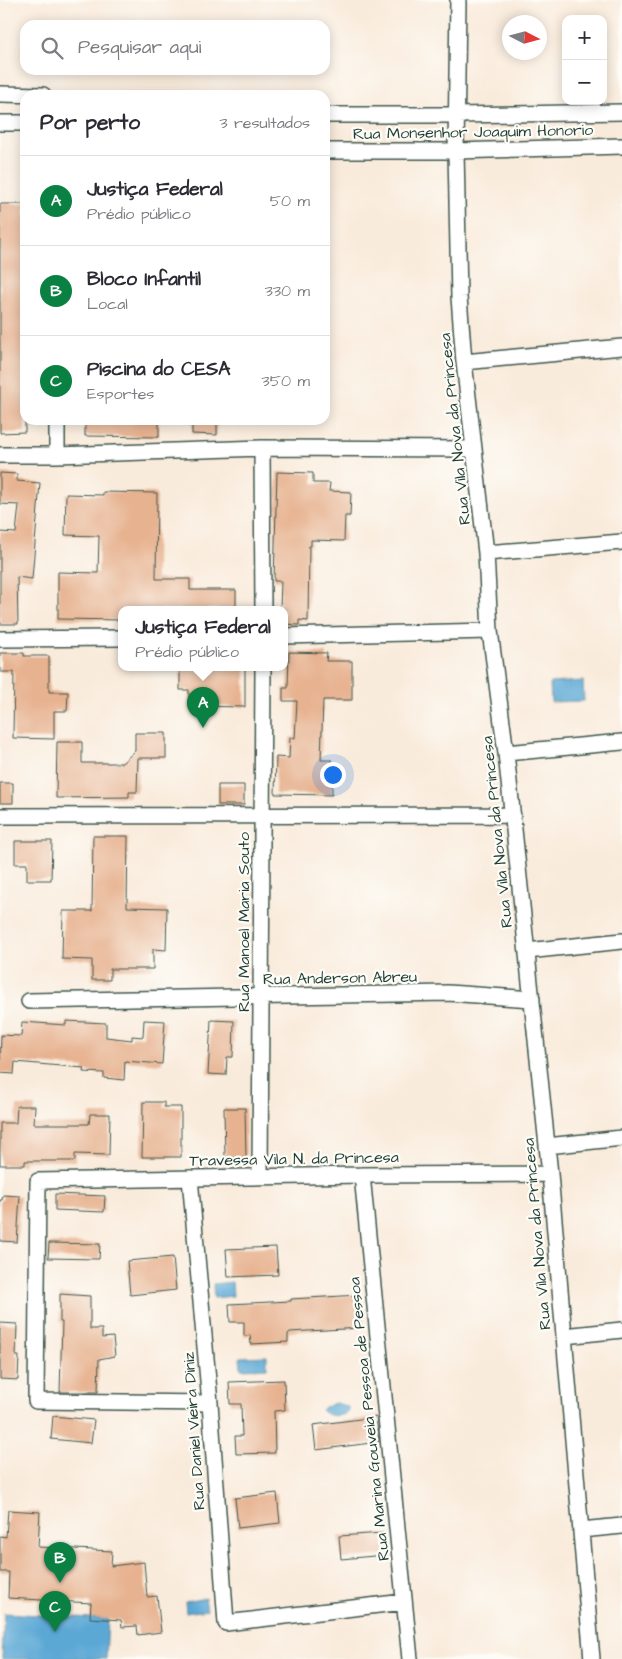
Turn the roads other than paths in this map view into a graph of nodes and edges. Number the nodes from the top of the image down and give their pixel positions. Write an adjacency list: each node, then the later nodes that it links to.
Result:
1 (458, 0): 6 (street, Rua Vila Nova da Princesa)
2 (0, 94): 3 (street)
3 (20, 94)
4 (622, 112): 6 (street, Rua Monsenhor Joaquim Honorio)
5 (330, 115): 6 (street, Rua Monsenhor Joaquim Honorio)
6 (457, 115): 10 (street, Rua Vila Nova da Princesa)
7 (0, 123): 8 (street)
8 (20, 123)
9 (622, 146): 10 (street, Rua Monsenhor Joaquim Honorio)
10 (456, 151): 11 (street, Rua Monsenhor Joaquim Honorio); 13 (street, Rua Vila Nova da Princesa)
11 (330, 152)
12 (622, 347): 13 (street)
13 (464, 362): 16 (street, Rua Vila Nova da Princesa)
14 (57, 425): 18 (street)
15 (262, 448): 16 (street); 18 (street); 21 (street)
16 (474, 449): 20 (street, Rua Vila Nova da Princesa)
17 (0, 455): 18 (street)
18 (57, 455)
19 (622, 542): 20 (street)
20 (486, 553): 22 (street, Rua Vila Nova da Princesa)
21 (263, 606)
22 (490, 631): 23 (street); 28 (street, Rua Vila Nova da Princesa)
23 (288, 636)
24 (118, 638): 25 (street)
25 (0, 639)
26 (262, 671): 31 (street, Rua Manoel Maria Souto)
27 (622, 742): 28 (street)
28 (506, 753): 29 (street, Rua Vila Nova da Princesa)
29 (513, 815): 31 (street); 33 (street, Rua Vila Nova da Princesa)
30 (0, 816): 31 (street)
31 (261, 816): 34 (street, Rua Manoel Maria Souto)
32 (622, 941): 33 (street)
33 (527, 951): 35 (street, Rua Vila Nova da Princesa)
34 (261, 997): 35 (street, Rua Anderson Abreu); 36 (street, Rua Anderson Abreu); 41 (street, Rua Manoel Maria Souto)
35 (532, 999): 38 (street, Rua Vila Nova da Princesa)
36 (29, 1001)
37 (622, 1138): 38 (street)
38 (548, 1146): 39 (street, Rua Vila Nova da Princesa)
39 (550, 1174): 40 (street, Travessa Vila N. da Princesa); 44 (street, Rua Vila Nova da Princesa)
40 (362, 1175): 41 (street, Travessa Vila N. da Princesa); 48 (street, Rua Marina Gouveia Pessoa de Pessoa)
41 (260, 1177): 42 (street, Travessa Vila N. da Princesa)
42 (190, 1178): 45 (street, Rua Daniel Vieira Diniz); 45 (street, Travessa Vila N. da Princesa)
43 (622, 1330): 44 (street)
44 (564, 1336): 47 (street, Rua Vila Nova da Princesa)
45 (210, 1403): 48 (street, Rua Daniel Vieira Diniz)
46 (622, 1526): 47 (street)
47 (582, 1530): 50 (street, Rua Vila Nova da Princesa)
48 (404, 1602): 49 (street, Rua Marina Gouveia Pessoa de Pessoa)
49 (410, 1659)
50 (592, 1659)

